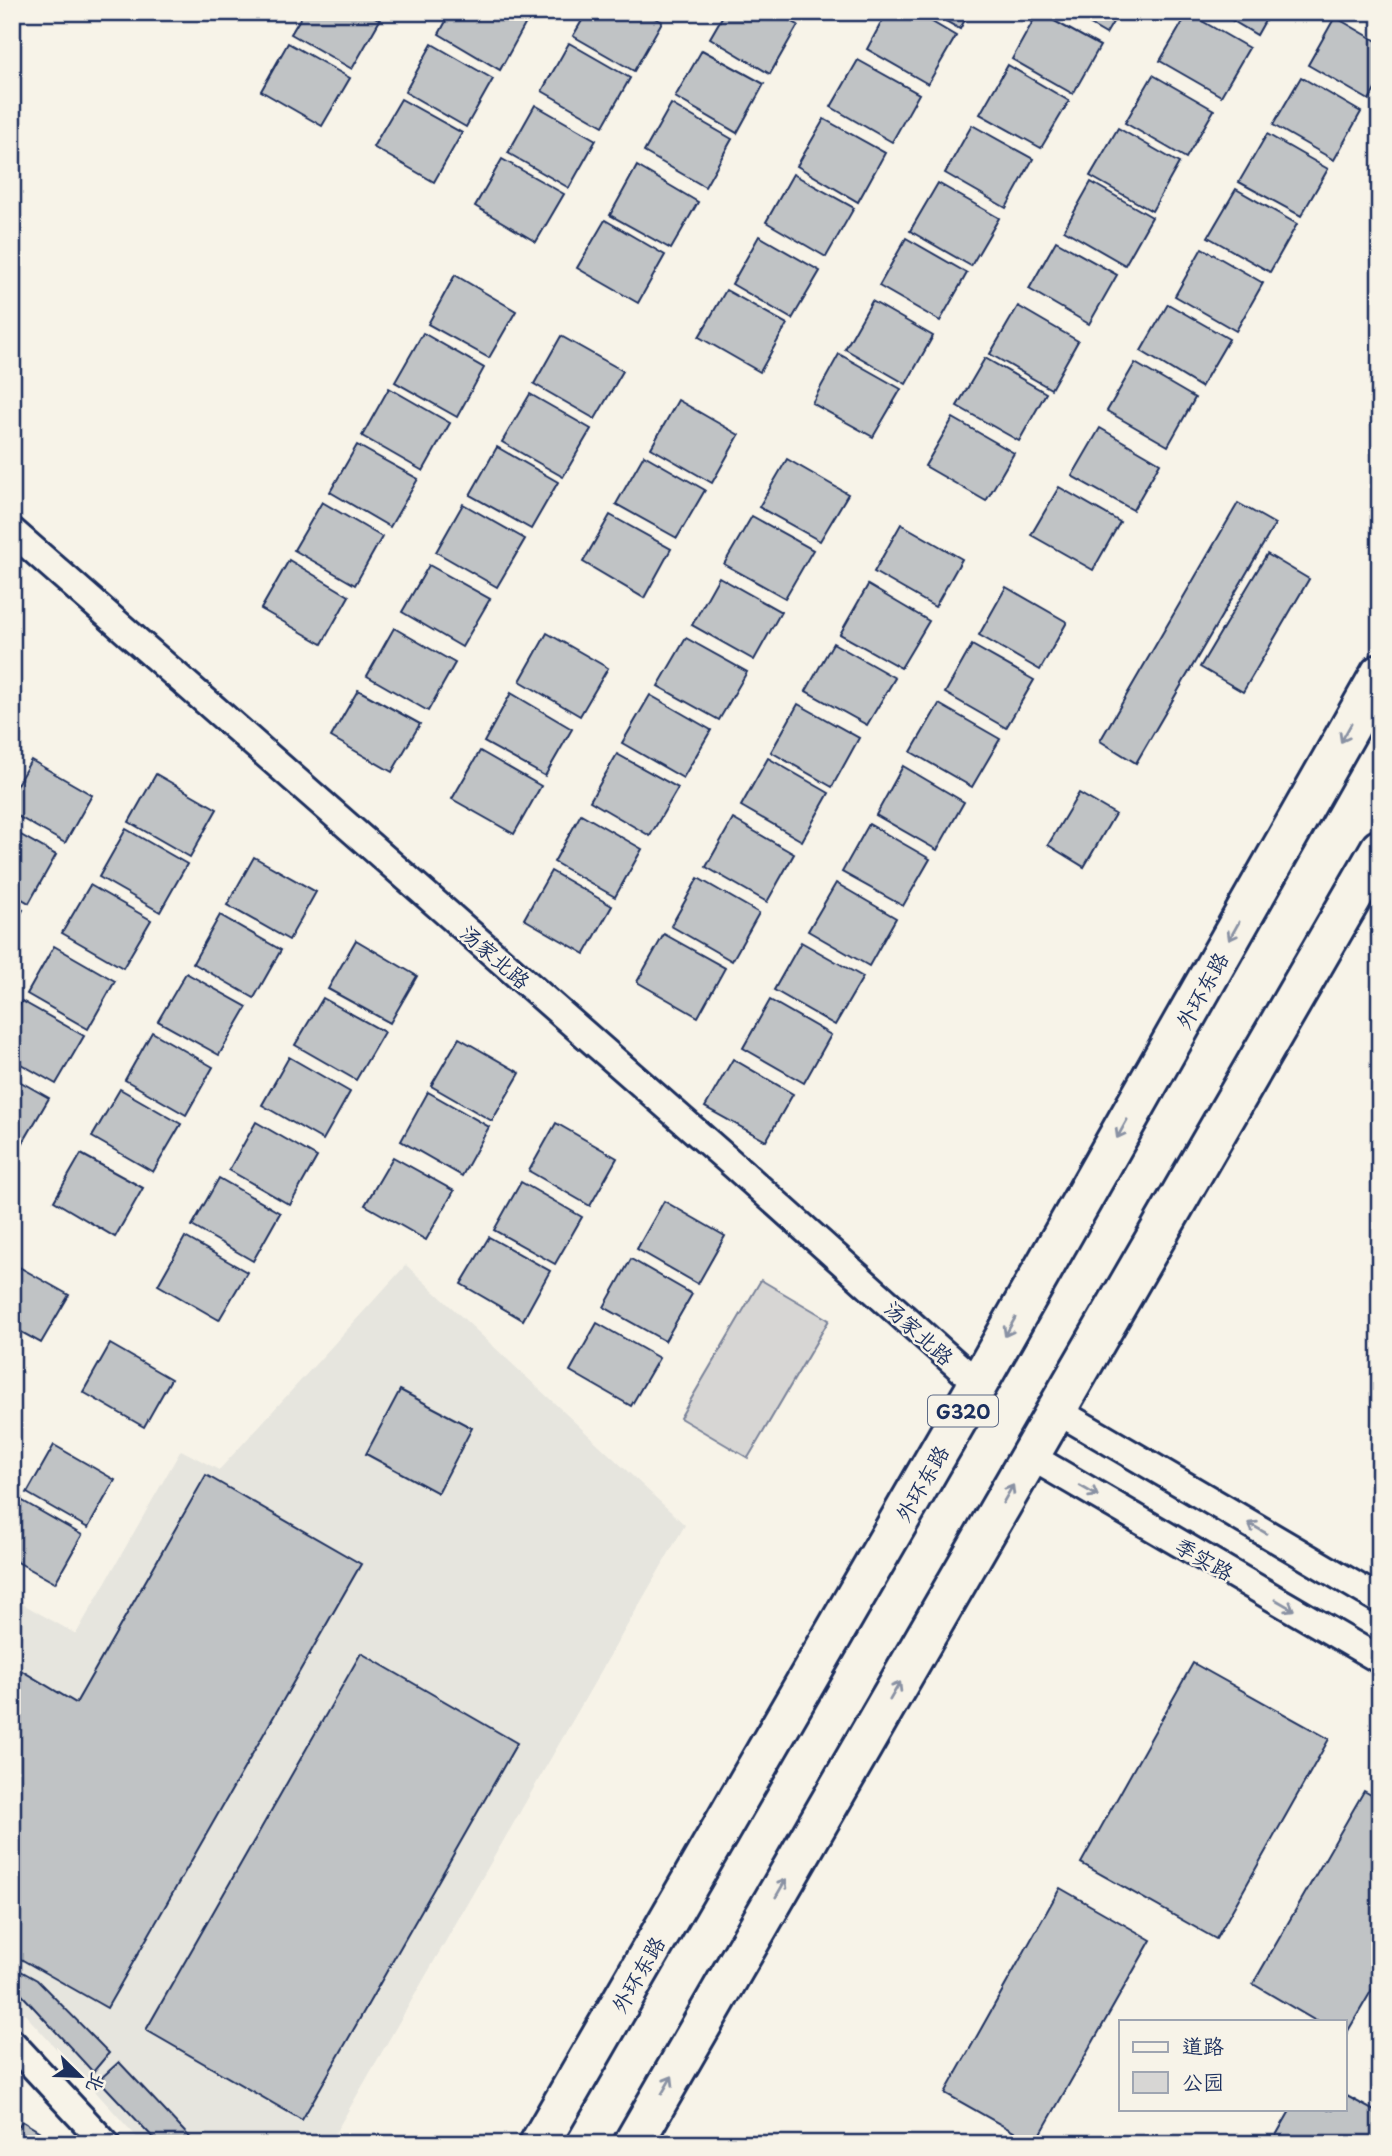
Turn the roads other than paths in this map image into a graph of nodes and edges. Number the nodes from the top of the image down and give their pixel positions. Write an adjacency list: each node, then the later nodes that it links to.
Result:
1 (12, 531): 4 (street, 汤家北路)
2 (1380, 674): 4 (highway, 外环东路 / G320, one-way to 4)
3 (1380, 849): 5 (highway)
4 (978, 1384): 11 (highway, 外环东路 / G320)
5 (1056, 1410): 6 (highway); 7 (street, one-way to 5)
6 (1030, 1456): 8 (street, 季实路, one-way to 8); 12 (highway, one-way to 6)
7 (1380, 1600)
8 (1380, 1660)
9 (12, 2043): 10 (street)
10 (106, 2144)
11 (539, 2144)
12 (633, 2144)

